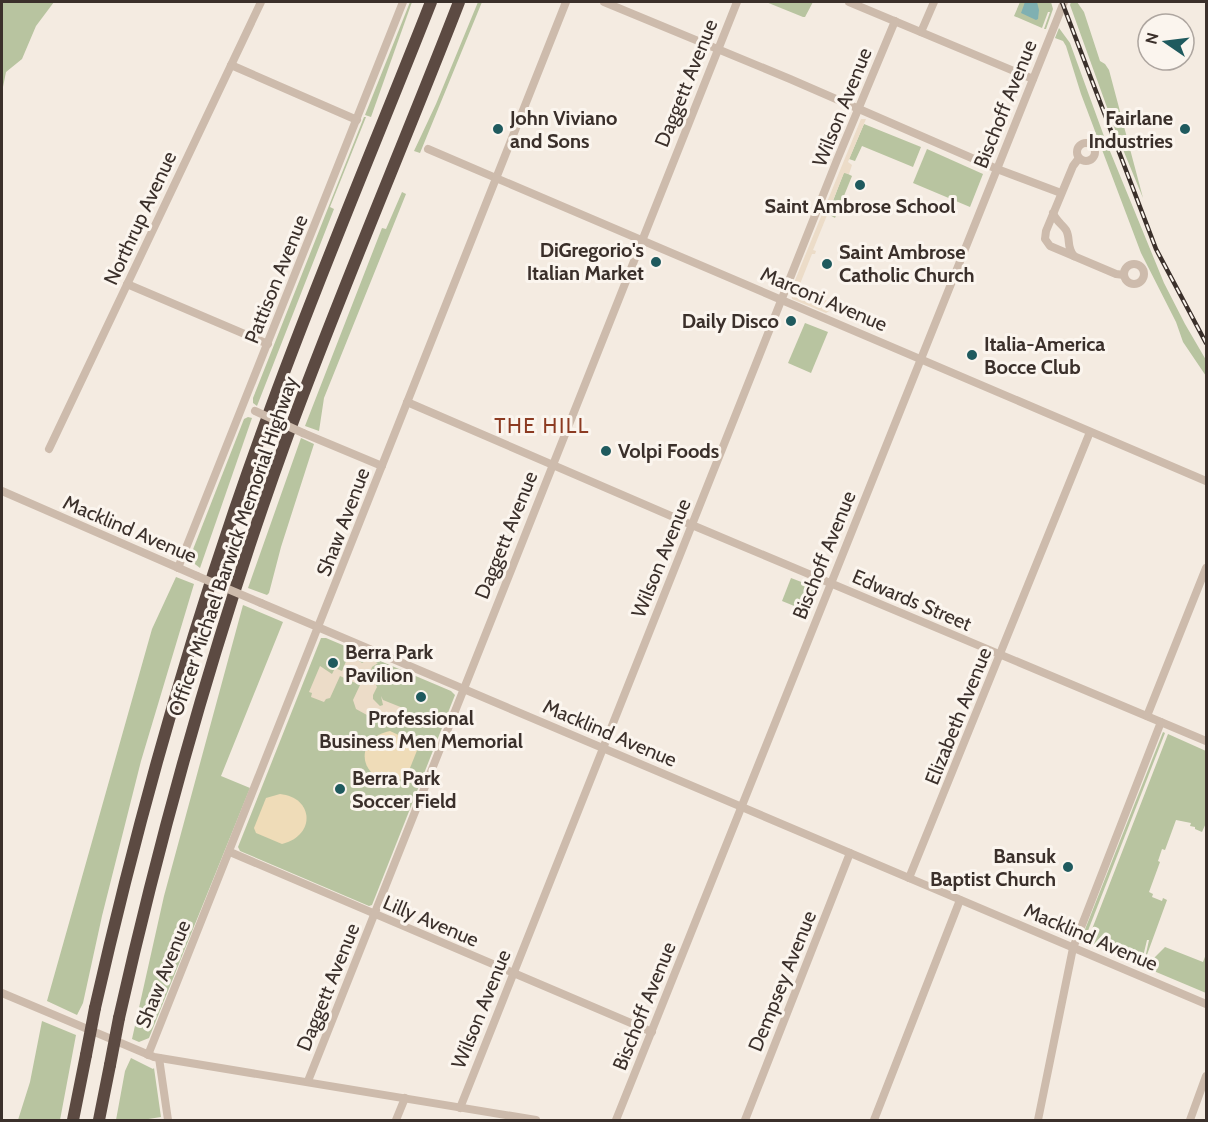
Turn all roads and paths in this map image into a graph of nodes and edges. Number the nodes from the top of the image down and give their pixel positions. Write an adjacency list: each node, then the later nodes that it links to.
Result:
1 (261, 2): 14 (street, Northrup Avenue)
2 (403, 2): 17 (street, Pattison Avenue)
3 (431, 2): 67 (highway, Officer Michael Barwick Memorial Highway, bridge)
4 (459, 2): 68 (highway, Officer Michael Barwick Memorial Highway, bridge)
5 (566, 2): 21 (street, Shaw Avenue)
6 (604, 2): 13 (street)
7 (737, 2): 13 (street, Daggett Avenue)
8 (849, 2): 11 (street)
9 (934, 2): 12 (street)
10 (1064, 2): 15 (street, Bischoff Avenue)
11 (895, 21): 12 (street); 16 (street, Wilson Avenue)
12 (921, 32): 15 (street)
13 (717, 50): 16 (street); 24 (street, Daggett Avenue)
14 (231, 65): 17 (street); 27 (street, Northrup Avenue)
15 (1033, 79): 20 (street, Bischoff Avenue)
16 (858, 109): 20 (street); 28 (street, Wilson Avenue)
17 (357, 120): 29 (street, Pattison Avenue)
18 (428, 149): 21 (street, Marconi Avenue)
19 (1079, 158): 22 (street)
20 (997, 169): 22 (street); 30 (street, Bischoff Avenue)
21 (496, 179): 24 (street, Marconi Avenue); 31 (street, Shaw Avenue)
22 (1061, 193): 23 (street)
23 (1053, 213): 25 (street); 25 (street)
24 (641, 240): 28 (street, Marconi Avenue); 35 (street, Daggett Avenue)
25 (1074, 256): 26 (street)
26 (1124, 275)
27 (127, 284): 29 (street); 34 (street, Northrup Avenue)
28 (782, 299): 30 (street, Marconi Avenue); 39 (street, Wilson Avenue)
29 (268, 344): 32 (street, Pattison Avenue)
30 (921, 358): 33 (street, Marconi Avenue); 42 (street, Bischoff Avenue)
31 (407, 402): 35 (street, Edwards Street); 36 (street, Shaw Avenue)
32 (243, 406): 36 (street, bridge); 40 (street, Pattison Avenue)
33 (1090, 432): 37 (street, Marconi Avenue); 44 (street, Elizabeth Avenue)
34 (50, 449)
35 (552, 464): 39 (street, Edwards Street); 45 (street, Daggett Avenue)
36 (382, 466): 43 (street, Shaw Avenue)
37 (1206, 481)
38 (2, 491): 40 (street, Macklind Avenue)
39 (692, 525): 42 (street, Edwards Street); 49 (street, Wilson Avenue)
40 (178, 568): 43 (street, Macklind Avenue, bridge)
41 (1206, 568): 46 (street)
42 (831, 584): 44 (street, Edwards Street); 50 (street, Bischoff Avenue)
43 (319, 628): 45 (street, Macklind Avenue); 51 (street, Shaw Avenue)
44 (1001, 654): 46 (street, Edwards Street); 53 (street, Elizabeth Avenue)
45 (463, 689): 49 (street, Macklind Avenue); 55 (street, Daggett Avenue)
46 (1147, 716): 47 (street, Edwards Street)
47 (1161, 722): 48 (street, Edwards Street); 56 (street)
48 (1206, 741)
49 (603, 748): 50 (street, Macklind Avenue); 57 (street, Wilson Avenue)
50 (742, 807): 52 (street, Macklind Avenue); 60 (street, Bischoff Avenue)
51 (230, 852): 55 (street, Lilly Avenue); 61 (street, Shaw Avenue)
52 (850, 853): 53 (street, Macklind Avenue); 73 (street, Dempsey Avenue)
53 (909, 878): 54 (street, Macklind Avenue)
54 (960, 900): 56 (street, Macklind Avenue); 74 (street)
55 (374, 915): 57 (street, Lilly Avenue); 64 (street, Daggett Avenue)
56 (1073, 948): 59 (street, Macklind Avenue); 75 (street)
57 (513, 974): 60 (street, Lilly Avenue); 66 (street, Wilson Avenue)
58 (2, 993): 61 (street)
59 (1206, 1004)
60 (652, 1032): 72 (street, Bischoff Avenue)
61 (148, 1055): 62 (street)
62 (159, 1058): 64 (street); 69 (street)
63 (1206, 1076): 76 (street)
64 (308, 1081): 65 (street)
65 (405, 1098): 66 (street); 70 (street)
66 (460, 1108): 71 (street)
67 (73, 1120)
68 (99, 1120)
69 (168, 1120)
70 (396, 1120)
71 (534, 1120)
72 (616, 1120)
73 (745, 1120)
74 (874, 1120)
75 (1038, 1120)
76 (1190, 1120)

